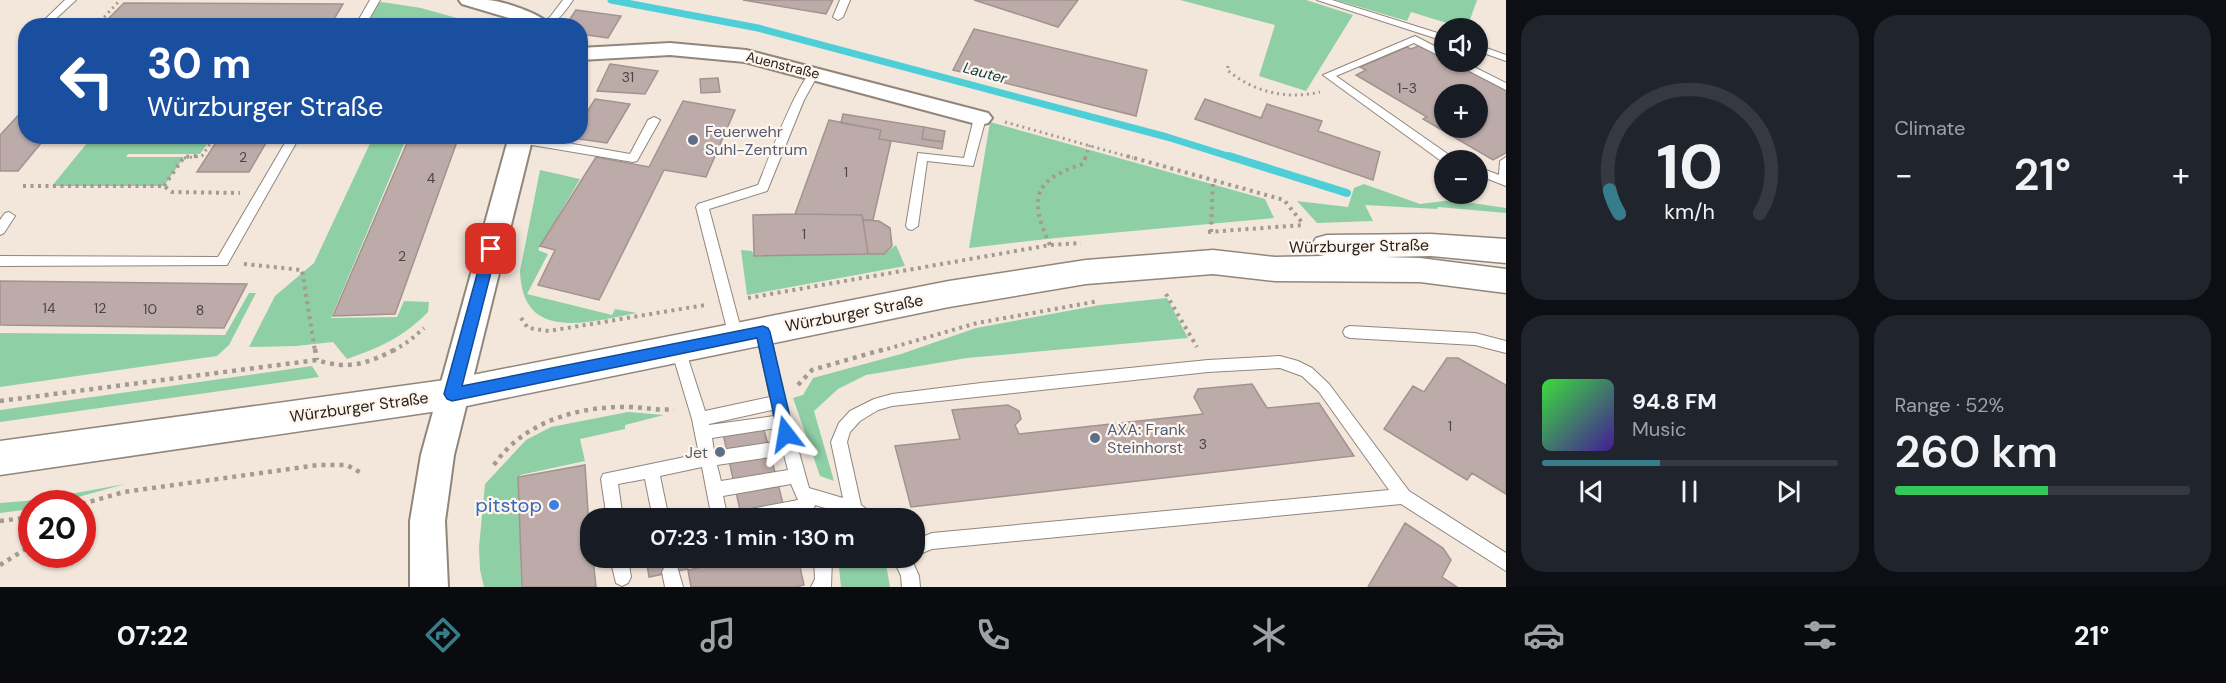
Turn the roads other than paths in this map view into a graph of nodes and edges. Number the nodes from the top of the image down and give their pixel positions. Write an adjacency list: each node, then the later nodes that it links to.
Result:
1 (71, 0): 8 (lane)
2 (375, 0): 9 (lane)
3 (469, 0): 10 (street)
4 (845, 0): 7 (lane)
5 (1322, 0): 12 (lane)
6 (567, 1): 11 (lane)
7 (838, 17)
8 (51, 18)
9 (365, 18)
10 (525, 18)
11 (553, 18)
12 (1434, 35)
13 (1434, 49): 25 (lane)
14 (1488, 52): 16 (lane)
15 (588, 54): 18 (street, Auenstraße)
16 (1506, 58)
17 (1477, 72): 19 (lane)
18 (814, 73): 20 (street, Auenstraße); 37 (lane)
19 (1506, 87)
20 (980, 118): 30 (lane)
21 (654, 120): 24 (lane)
22 (290, 144): 34 (lane)
23 (518, 144): 40 (street)
24 (554, 144)
25 (1434, 150)
26 (1506, 161): 28 (lane)
27 (1488, 174): 28 (lane)
28 (1506, 180)
29 (9, 216): 31 (lane)
30 (912, 226)
31 (0, 230)
32 (1212, 247): 33 (main road, Würzburger Straße); 35 (main road, Würzburger Straße); 37 (main road, Würzburger Straße)
33 (1506, 251)
34 (0, 261)
35 (1506, 281)
36 (1350, 332): 38 (lane)
37 (750, 334): 39 (main road, Würzburger Straße); 41 (lane)
38 (1506, 347)
39 (678, 349): 40 (main road, Würzburger Straße); 42 (lane)
40 (452, 394): 45 (main road, Würzburger Straße); 62 (street)
41 (777, 397): 42 (lane); 43 (lane)
42 (699, 418): 43 (lane); 46 (lane)
43 (783, 421): 44 (lane)
44 (790, 447): 46 (lane); 48 (lane)
45 (0, 458)
46 (707, 459): 47 (lane); 49 (lane)
47 (651, 471): 52 (lane); 53 (lane)
48 (797, 476): 49 (lane); 51 (lane)
49 (713, 490): 54 (lane)
50 (1403, 496): 55 (lane); 56 (lane); 57 (lane)
51 (807, 506)
52 (613, 508)
53 (659, 508)
54 (717, 508)
55 (858, 508)
56 (925, 544)
57 (1506, 563)
58 (621, 568): 61 (lane)
59 (823, 568): 63 (lane)
60 (906, 568): 64 (lane)
61 (622, 577)
62 (429, 587)
63 (820, 587)
64 (911, 587)

